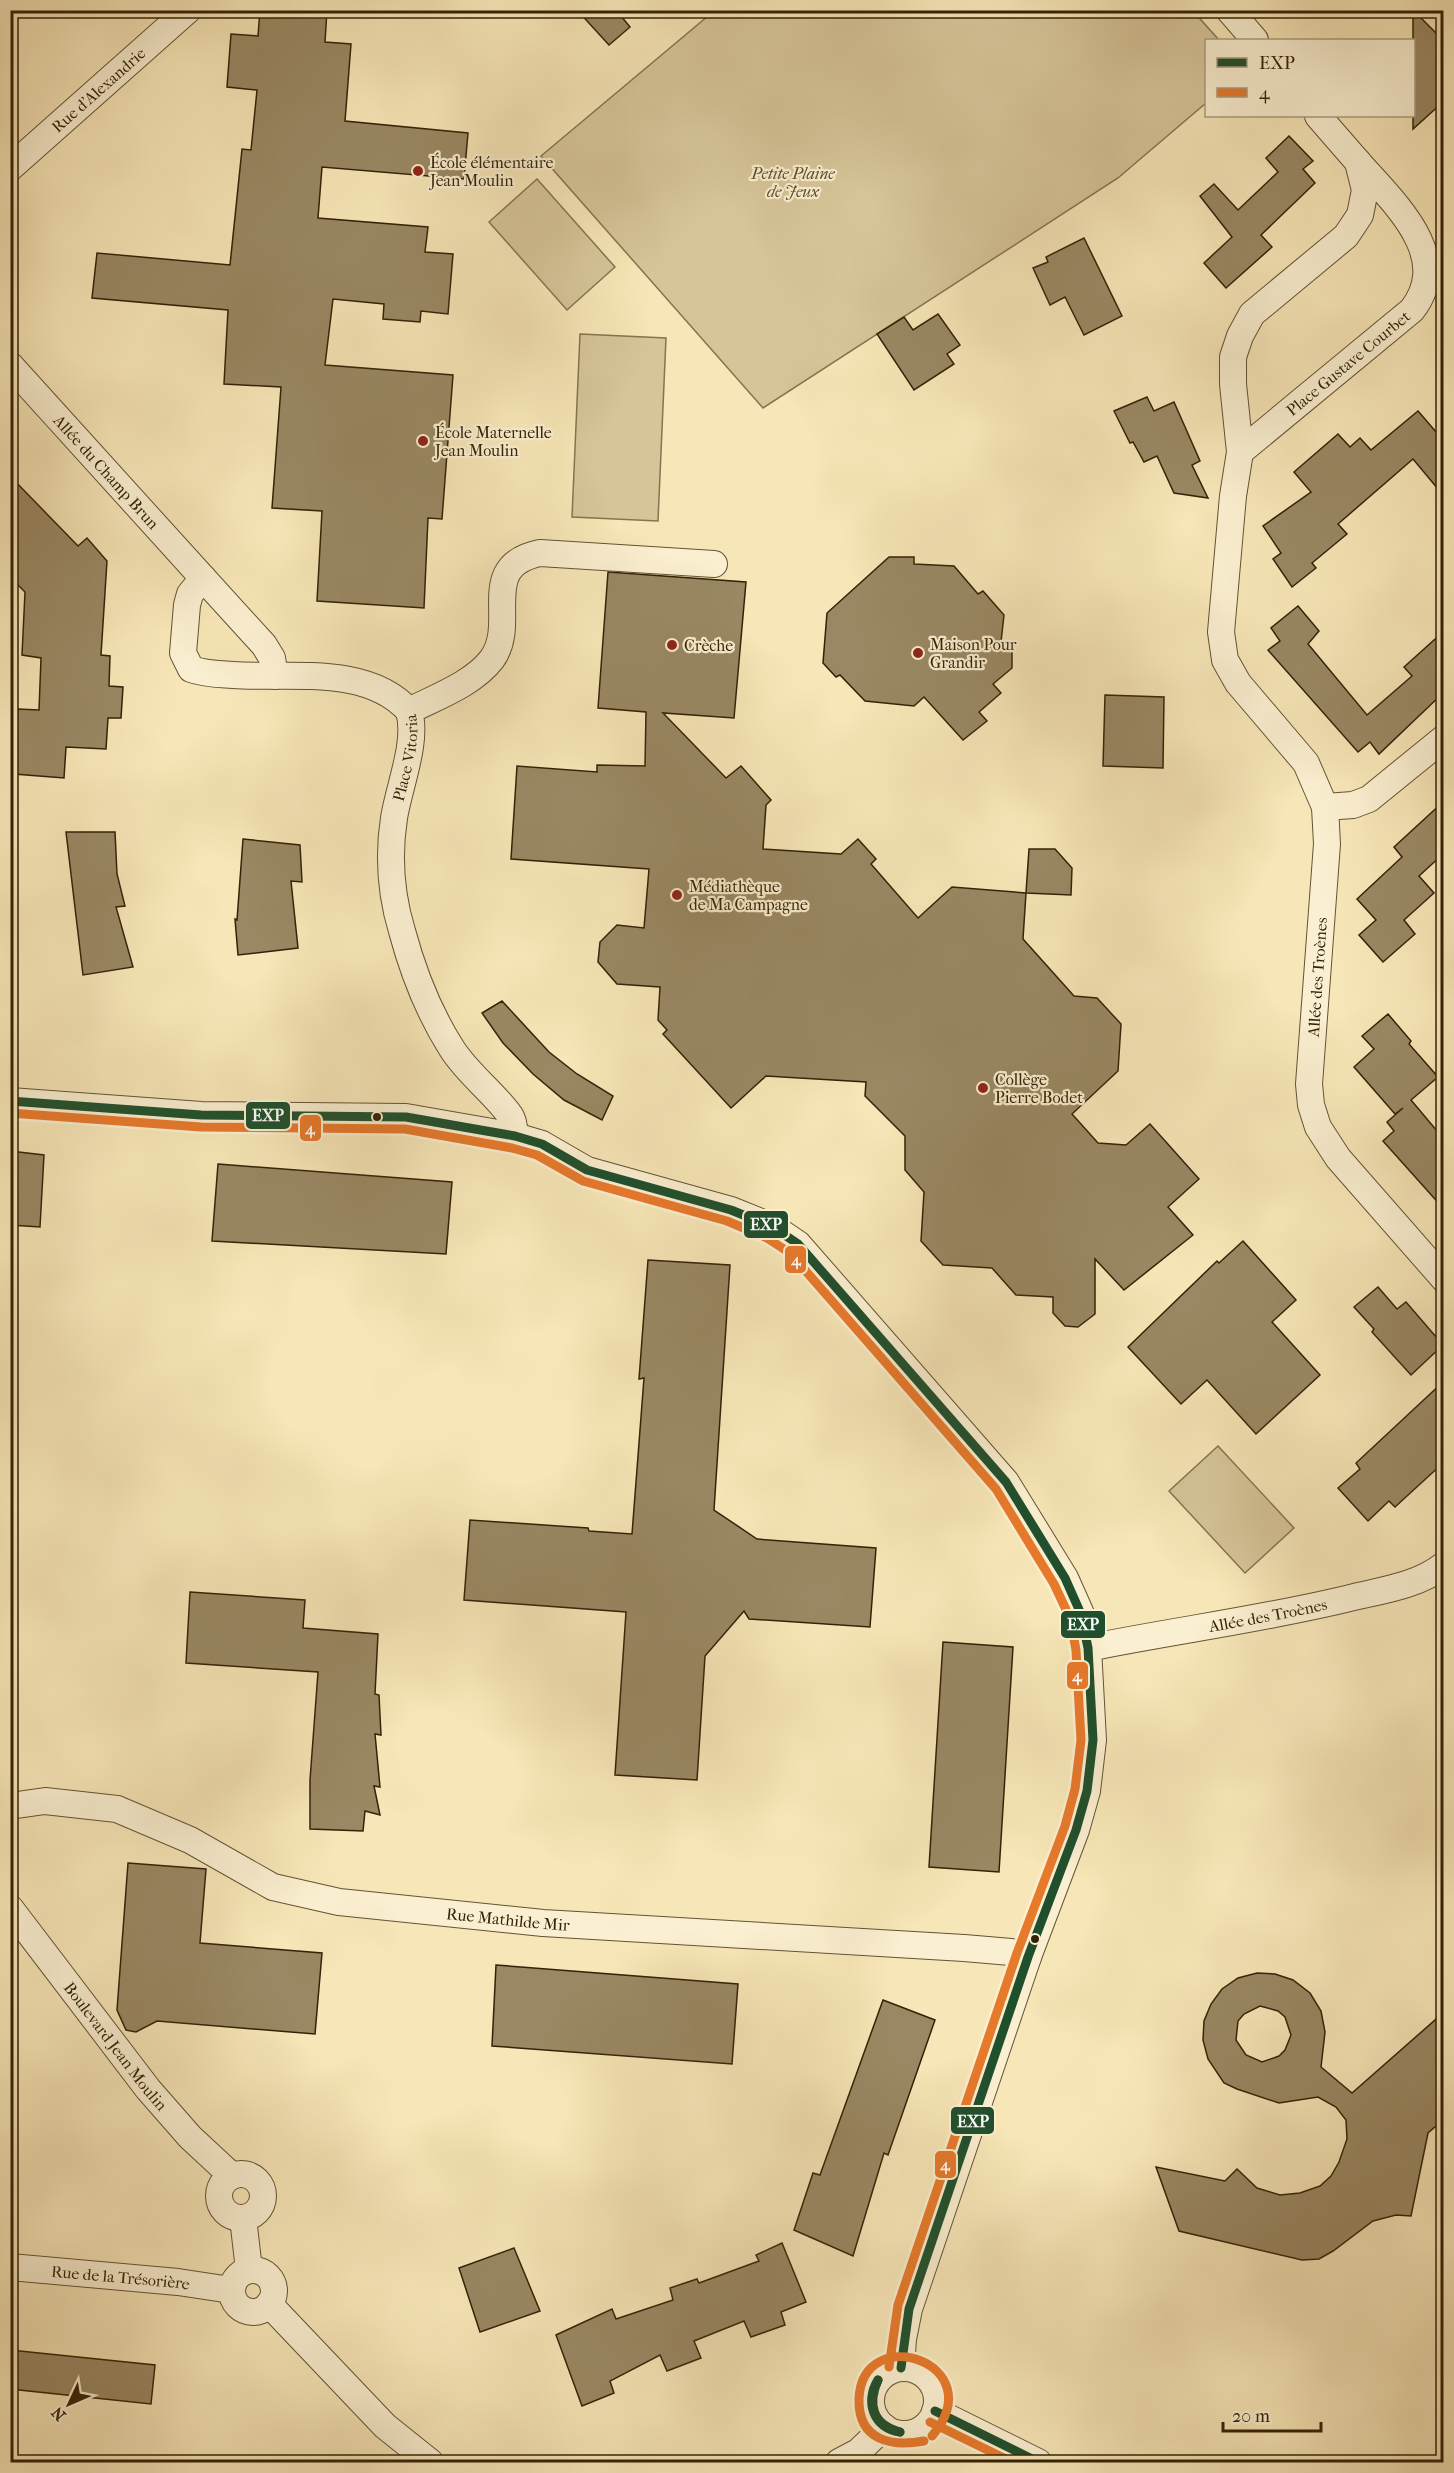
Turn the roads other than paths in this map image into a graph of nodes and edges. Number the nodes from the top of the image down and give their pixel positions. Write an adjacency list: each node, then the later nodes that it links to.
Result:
1 (188, 10): 6 (street, Rue d'Alexandrie)
2 (1229, 10): 3 (street)
3 (1254, 39)
4 (1319, 117): 5 (street)
5 (1358, 162): 8 (street); 8 (street, Place Gustave Courbet)
6 (10, 168)
7 (10, 365): 10 (street, Allée du Champ Brun)
8 (1240, 452): 14 (street, Allée des Troènes)
9 (714, 564): 12 (street, Place Vitoria)
10 (202, 578): 11 (street, Allée du Champ Brun); 11 (street)
11 (275, 676): 12 (street)
12 (410, 711): 16 (street, Place Vitoria)
13 (1443, 738): 14 (street)
14 (1325, 807): 17 (street, Allée des Troènes)
15 (10, 1101): 16 (street)
16 (515, 1136): 19 (street)
17 (1443, 1280)
18 (1443, 1565): 19 (street, Allée des Troènes)
19 (1088, 1648): 22 (street)
20 (10, 1806): 22 (street, Rue Mathilde Mir)
21 (10, 1908): 24 (street, Boulevard Jean Moulin)
22 (1028, 1957): 27 (street)
23 (10, 2266): 25 (street, Rue de la Trésorière)
24 (249, 2270): 25 (street); 26 (street)
25 (231, 2290): 26 (street)
26 (269, 2304): 30 (street)
27 (901, 2368): 28 (street); 29 (street)
28 (935, 2411): 29 (street); 32 (street)
29 (884, 2427): 31 (street)
30 (430, 2463)
31 (839, 2463)
32 (1038, 2463)

